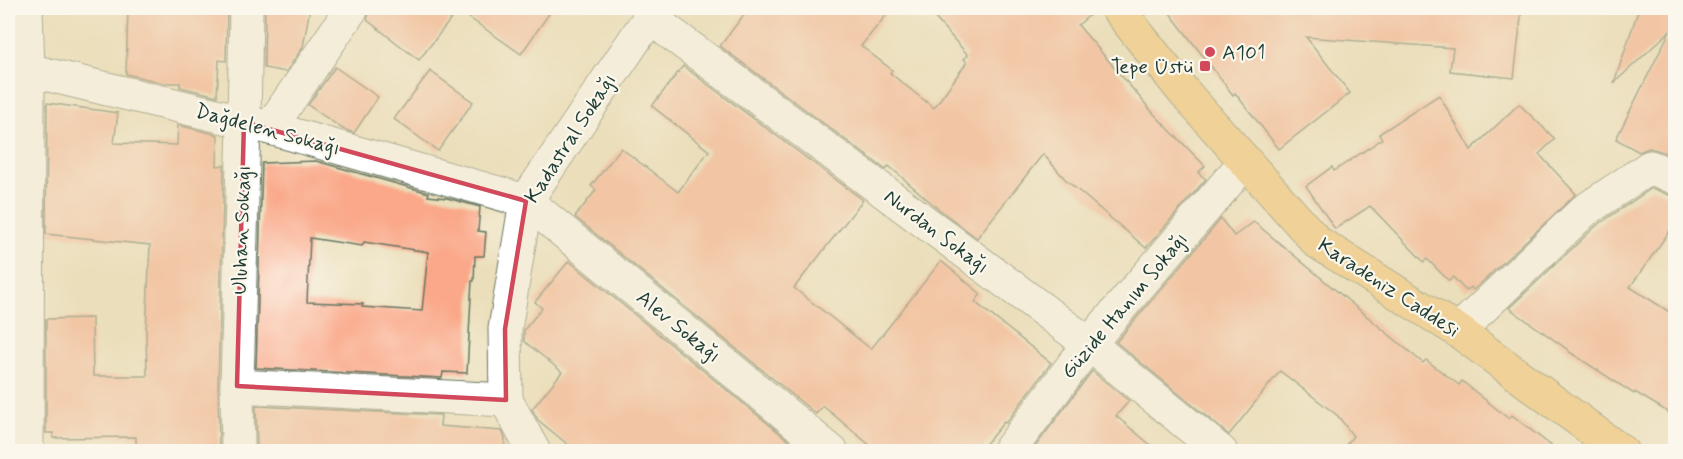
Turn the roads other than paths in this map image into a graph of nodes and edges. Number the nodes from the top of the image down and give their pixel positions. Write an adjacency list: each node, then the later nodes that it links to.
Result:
1 (26, 8): 6 (street)
2 (246, 8): 7 (street, Uluhan Sokağı)
3 (352, 8): 7 (street)
4 (1117, 8): 8 (main road, Karadeniz Caddesi)
5 (653, 12): 10 (street, Kadastral Sokağı); 12 (street, Nurdan Sokağı)
6 (18, 68): 7 (street, Dağdelen Sokağı); 15 (street)
7 (257, 125): 10 (street, Dağdelen Sokağı); 13 (street, Uluhan Sokağı)
8 (1245, 162): 11 (main road, Karadeniz Caddesi); 12 (street, Güzide Hanım Sokağı)
9 (1676, 178): 11 (street)
10 (526, 201): 14 (street, Kadastral Sokağı); 18 (street, Alev Sokağı)
11 (1458, 331): 21 (main road, Karadeniz Caddesi)
12 (1089, 344): 19 (street, Güzide Hanım Sokağı); 20 (street, Nurdan Sokağı)
13 (237, 386): 14 (street); 16 (street, Uluhan Sokağı)
14 (506, 400): 17 (street, Kadastral Sokağı)
15 (27, 452)
16 (238, 452)
17 (534, 452)
18 (832, 452)
19 (1008, 452)
20 (1221, 452)
21 (1622, 452)

